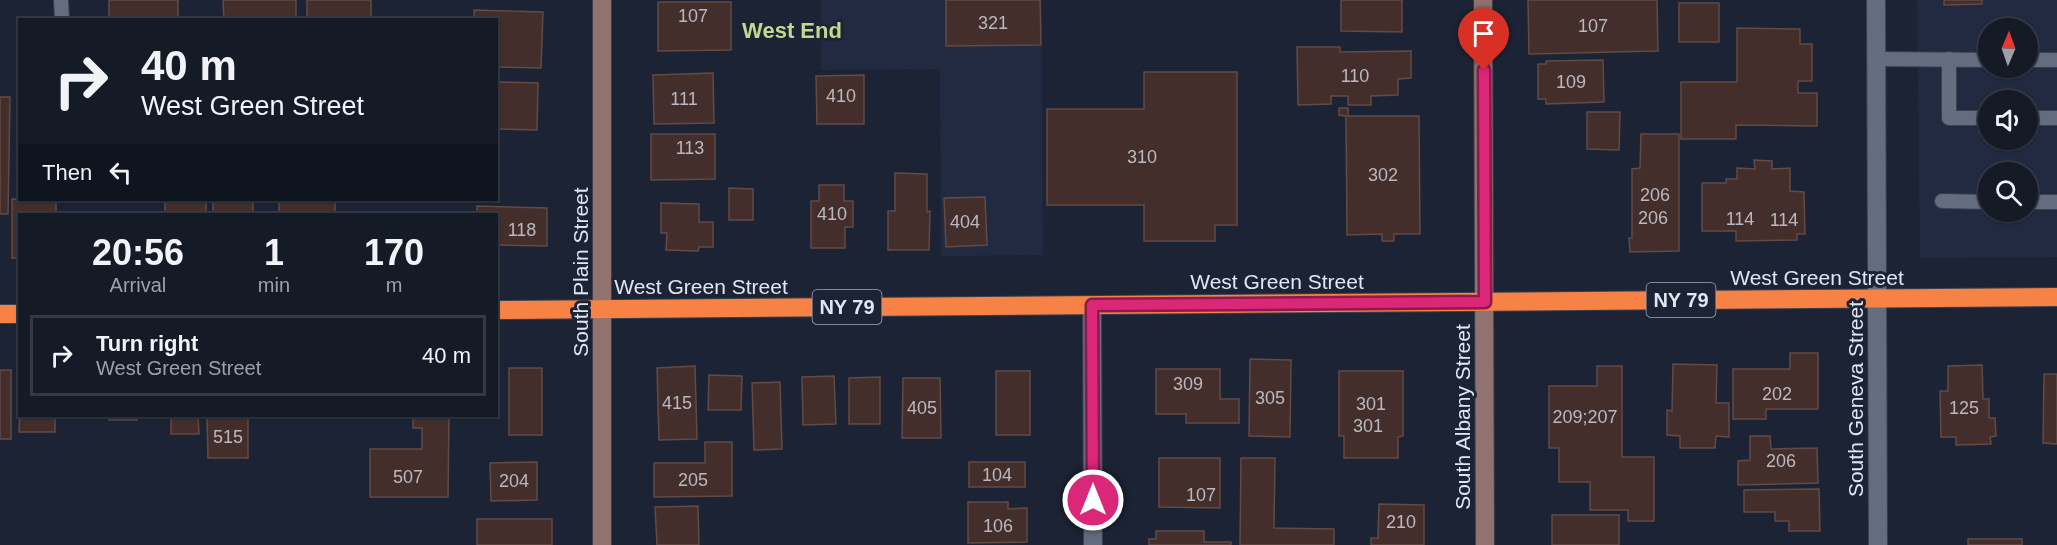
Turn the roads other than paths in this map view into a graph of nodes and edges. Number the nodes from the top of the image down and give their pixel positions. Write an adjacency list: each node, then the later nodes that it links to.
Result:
1 (61, 0): 5 (lane)
2 (602, 0): 22 (street, South Plain Street)
3 (1483, 0): 20 (street, South Albany Street)
4 (1876, 0): 6 (street, South Geneva Street)
5 (62, 18)
6 (1876, 59): 7 (lane); 19 (street, South Geneva Street)
7 (1948, 59): 8 (lane); 11 (lane)
8 (1978, 60)
9 (2038, 60): 10 (lane)
10 (2057, 60)
11 (1978, 118)
12 (2038, 118): 13 (lane)
13 (2057, 118)
14 (1942, 201): 15 (lane)
15 (1978, 202)
16 (2038, 202): 17 (lane)
17 (2057, 202)
18 (2057, 297): 19 (highway, West Green Street / NY 79)
19 (1877, 299): 20 (highway, West Green Street / NY 79); 29 (street, South Geneva Street)
20 (1485, 302): 21 (highway, West Green Street / NY 79); 28 (street, South Albany Street)
21 (1092, 305): 22 (highway, West Green Street / NY 79); 27 (street)
22 (602, 309): 23 (highway, West Green Street / NY 79); 26 (street, South Plain Street)
23 (498, 310)
24 (0, 314): 25 (highway)
25 (18, 314)
26 (602, 545)
27 (1093, 545)
28 (1485, 545)
29 (1878, 545)

